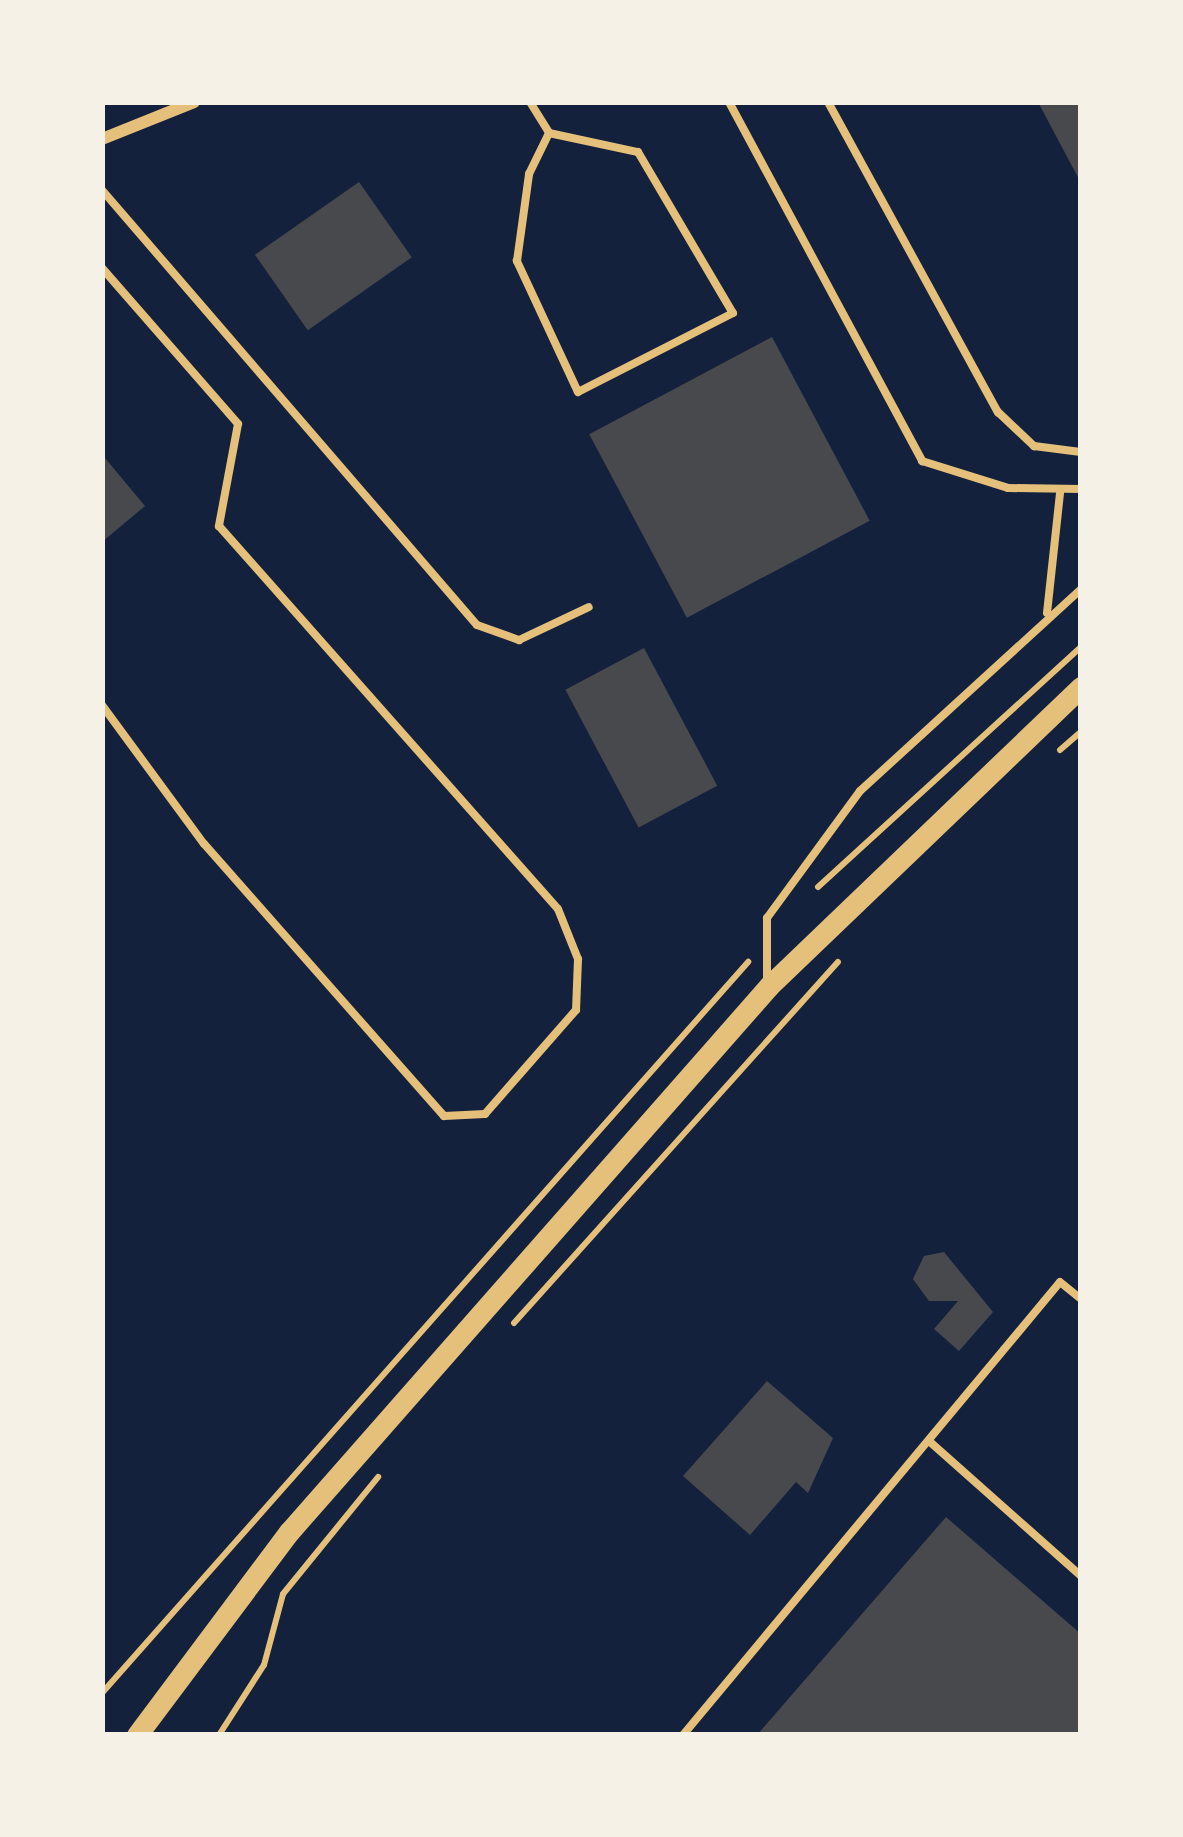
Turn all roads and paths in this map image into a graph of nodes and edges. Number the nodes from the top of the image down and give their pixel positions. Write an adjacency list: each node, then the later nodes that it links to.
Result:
1 (194, 102): 6 (street)
2 (530, 102): 5 (lane)
3 (729, 102): 11 (lane)
4 (828, 102): 9 (lane)
5 (549, 134): 5 (lane)
6 (102, 139)
7 (102, 190): 13 (lane)
8 (102, 268): 16 (lane)
9 (1081, 452)
10 (1081, 489): 11 (lane)
11 (1060, 493): 14 (lane)
12 (1081, 589): 14 (lane)
13 (589, 607)
14 (1047, 614): 20 (lane)
15 (1081, 688): 20 (main road)
16 (102, 705)
17 (1081, 732): 18 (path)
18 (1046, 762)
19 (854, 945): 22 (path)
20 (769, 986): 26 (main road)
21 (1081, 1300): 23 (lane)
22 (500, 1338)
23 (928, 1442): 25 (lane); 28 (lane)
24 (383, 1472): 27 (path)
25 (1081, 1576)
26 (137, 1735)
27 (219, 1735)
28 (682, 1735)

